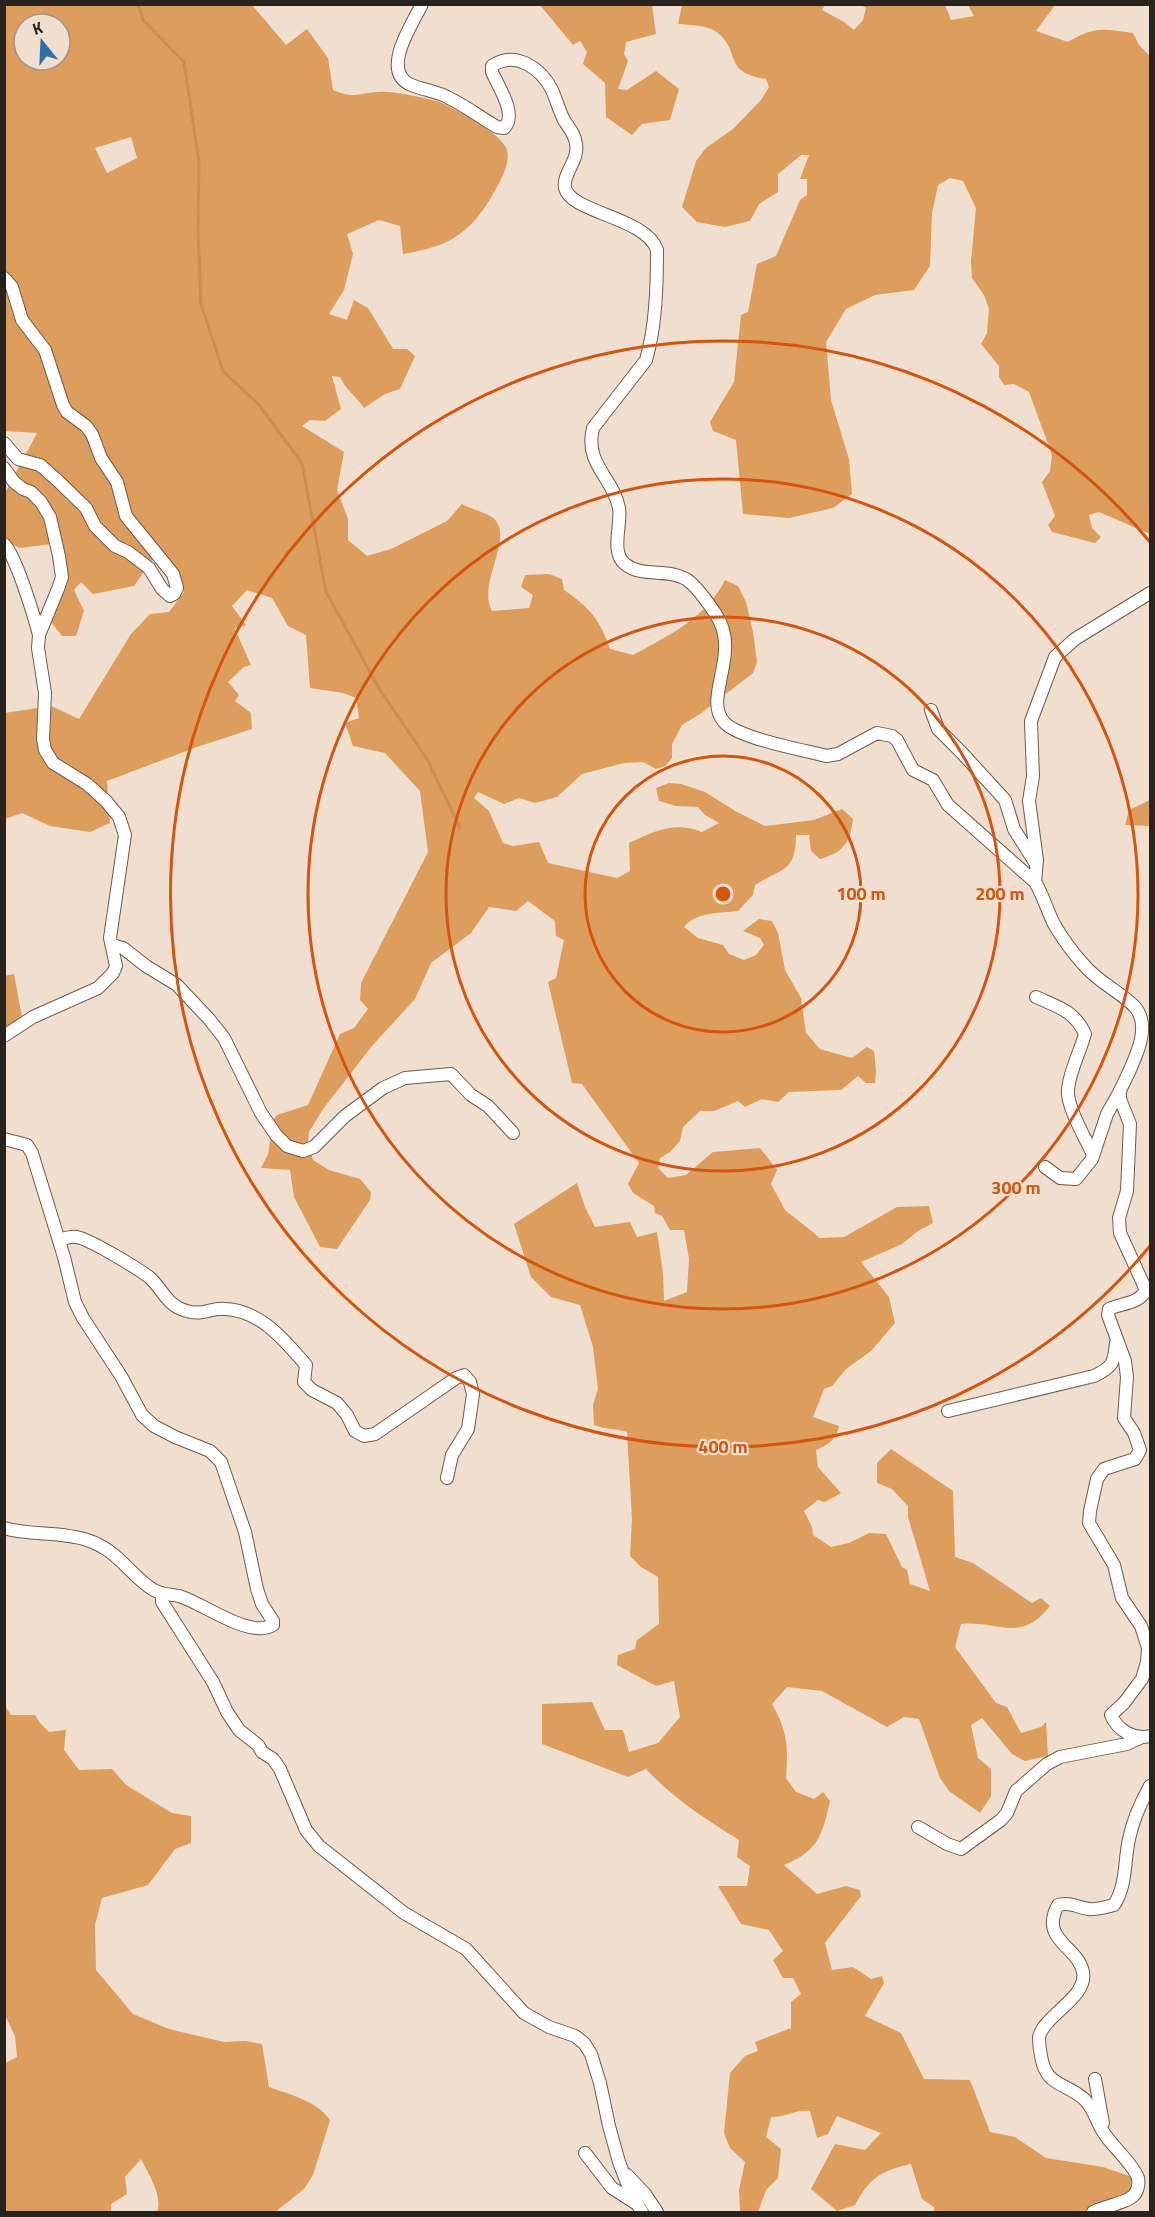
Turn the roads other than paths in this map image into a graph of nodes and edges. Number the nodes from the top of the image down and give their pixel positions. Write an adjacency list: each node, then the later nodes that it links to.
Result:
1 (423, 4): 10 (street)
2 (4, 278): 3 (street)
3 (4, 443)
4 (4, 468): 7 (street)
5 (4, 544): 7 (street)
6 (1150, 593): 9 (street)
7 (39, 635): 11 (street)
8 (931, 710): 9 (street)
9 (1036, 866): 10 (street)
10 (1035, 882): 14 (street)
11 (112, 945): 13 (street); 15 (street)
12 (1036, 997): 17 (street)
13 (4, 1036)
14 (1120, 1091): 17 (street); 20 (street)
15 (513, 1133)
16 (4, 1139): 19 (street)
17 (1093, 1155): 18 (street)
18 (1045, 1167)
19 (59, 1240): 23 (street); 25 (street)
20 (1148, 1293): 21 (street)
21 (1116, 1337): 22 (street); 26 (street)
22 (948, 1411)
23 (447, 1478)
24 (5, 1528): 25 (street)
25 (162, 1594): 32 (street)
26 (1145, 1737): 28 (street)
27 (1150, 1786): 30 (street)
28 (918, 1827)
29 (1095, 2079): 30 (street)
30 (1106, 2136): 33 (street)
31 (585, 2152): 34 (street)
32 (622, 2170): 34 (street); 35 (street)
33 (1119, 2207): 36 (street)
34 (640, 2209)
35 (657, 2212)
36 (1093, 2212)

